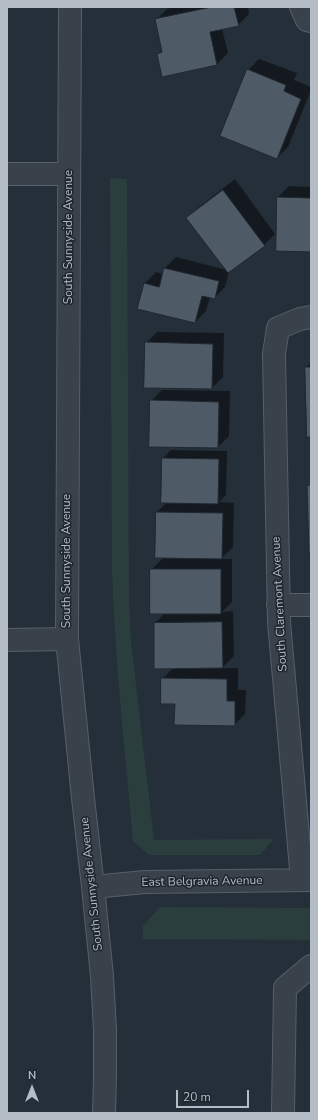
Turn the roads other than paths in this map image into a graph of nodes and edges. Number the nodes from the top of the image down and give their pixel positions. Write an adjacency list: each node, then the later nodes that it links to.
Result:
1 (70, 7): 3 (street, South Sunnyside Avenue)
2 (7, 174): 3 (street)
3 (69, 174): 7 (street, South Sunnyside Avenue)
4 (311, 317): 5 (street, South Claremont Avenue)
5 (278, 605): 6 (street); 9 (street, South Claremont Avenue)
6 (311, 605)
7 (67, 639): 8 (street); 10 (street, South Sunnyside Avenue)
8 (7, 640)
9 (307, 880): 10 (street, East Belgravia Avenue)
10 (94, 887): 12 (street, South Sunnyside Avenue)
11 (311, 966): 13 (street)
12 (104, 1113)
13 (283, 1113)

